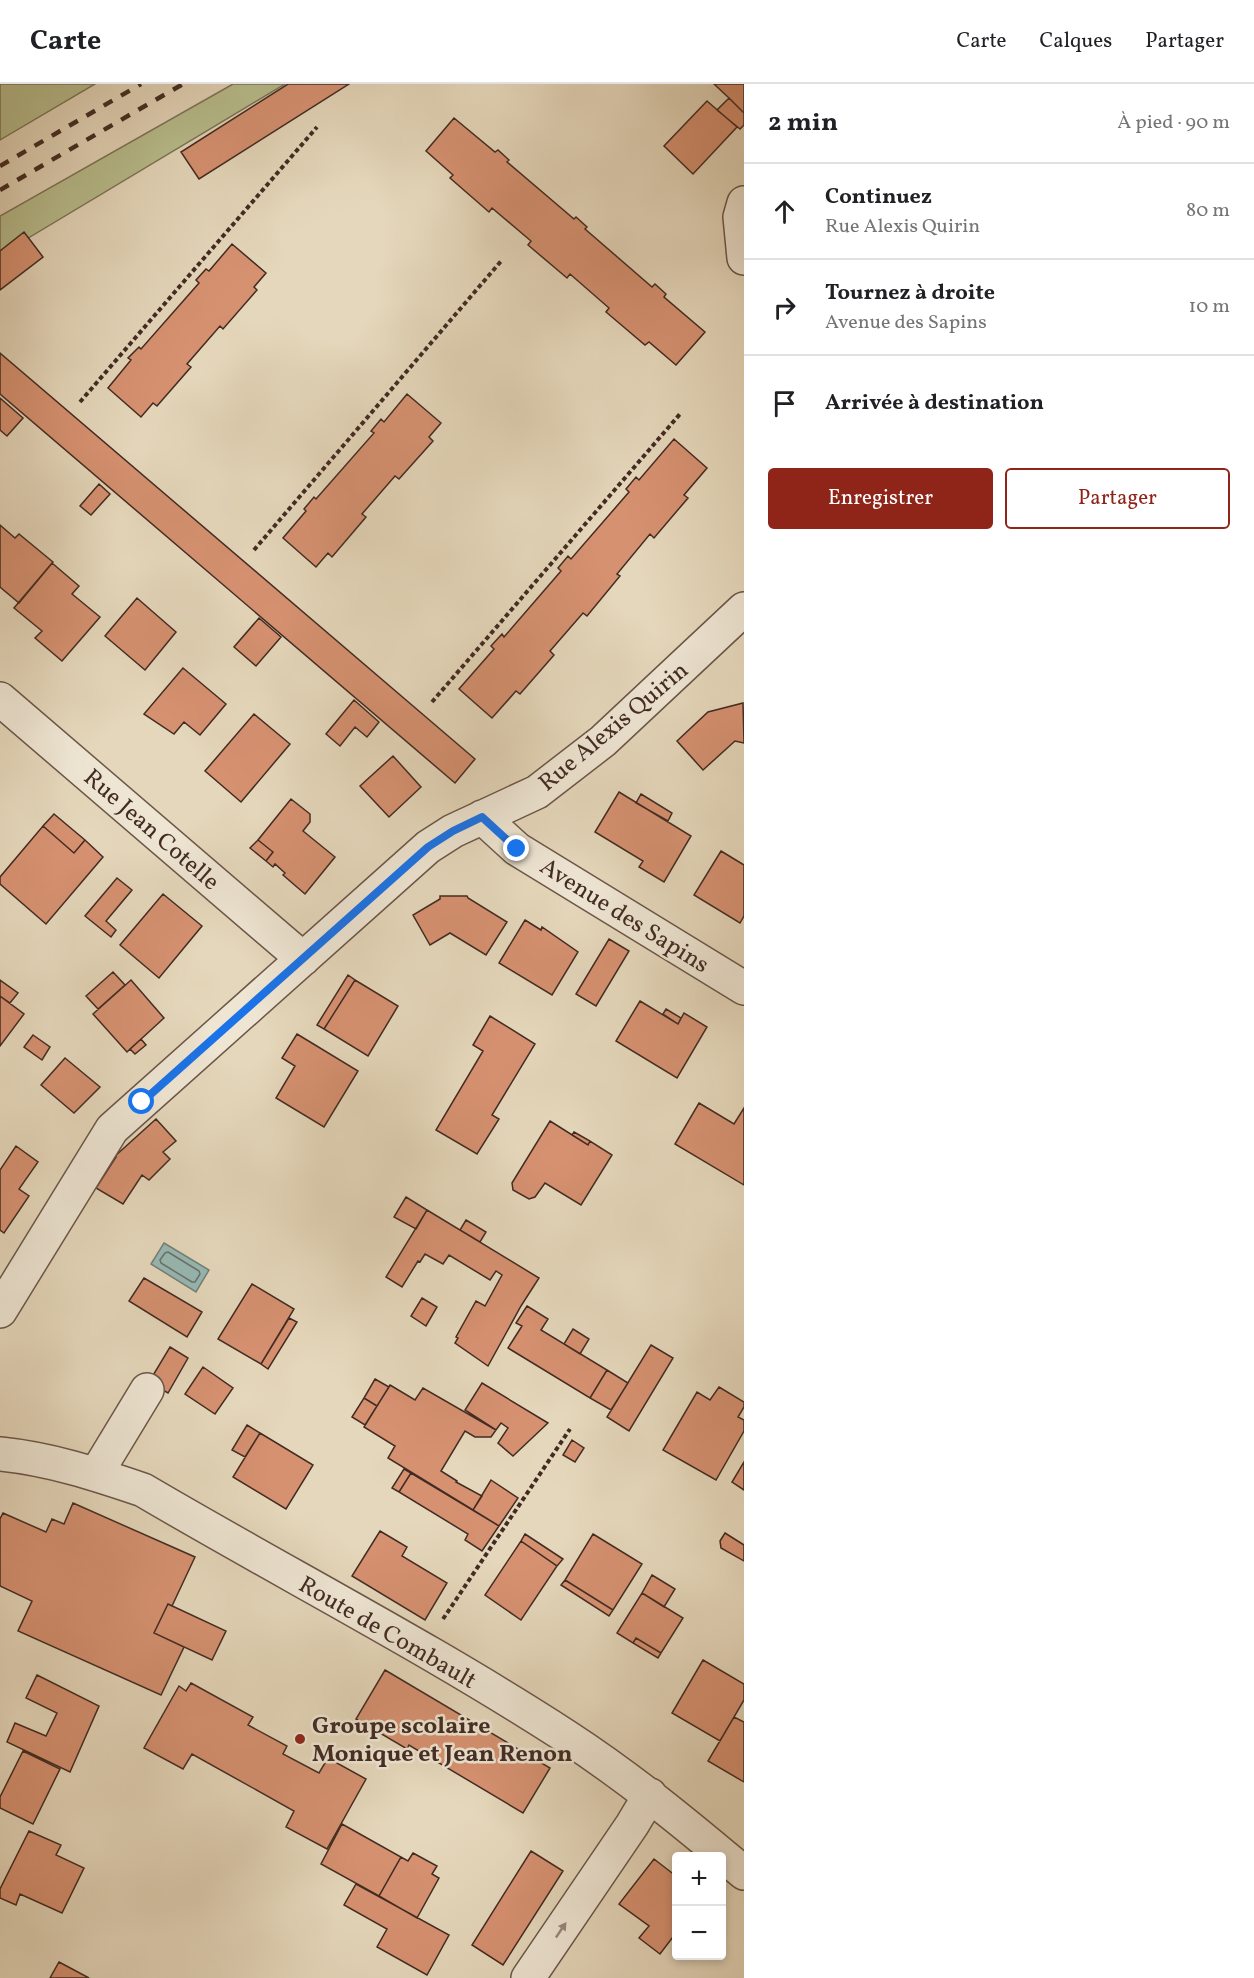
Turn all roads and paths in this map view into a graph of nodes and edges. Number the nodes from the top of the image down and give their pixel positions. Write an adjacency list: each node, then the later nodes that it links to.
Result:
1 (317, 127): 5 (path)
2 (744, 203): 3 (street)
3 (743, 246)
4 (502, 260): 7 (path)
5 (80, 402)
6 (680, 414): 11 (path)
7 (255, 550)
8 (744, 609): 9 (street, Rue Alexis Quirin)
9 (728, 642): 12 (street, Rue Alexis Quirin)
10 (0, 699): 13 (street, Rue Jean Cotelle)
11 (432, 702)
12 (482, 817): 13 (street, Rue Alexis Quirin); 14 (street, Avenue des Sapins)
13 (303, 958): 15 (street, Rue Alexis Quirin)
14 (744, 988)
15 (5, 1289)
16 (147, 1390): 19 (street)
17 (570, 1429): 20 (path)
18 (0, 1454): 19 (street, Route de Combault)
19 (96, 1474): 20 (street, Route de Combault)
20 (422, 1649): 21 (street, Route de Combault)
21 (650, 1795): 22 (street, Route de Combault); 23 (street, one-way to 21)
22 (744, 1873)
23 (528, 1978)

